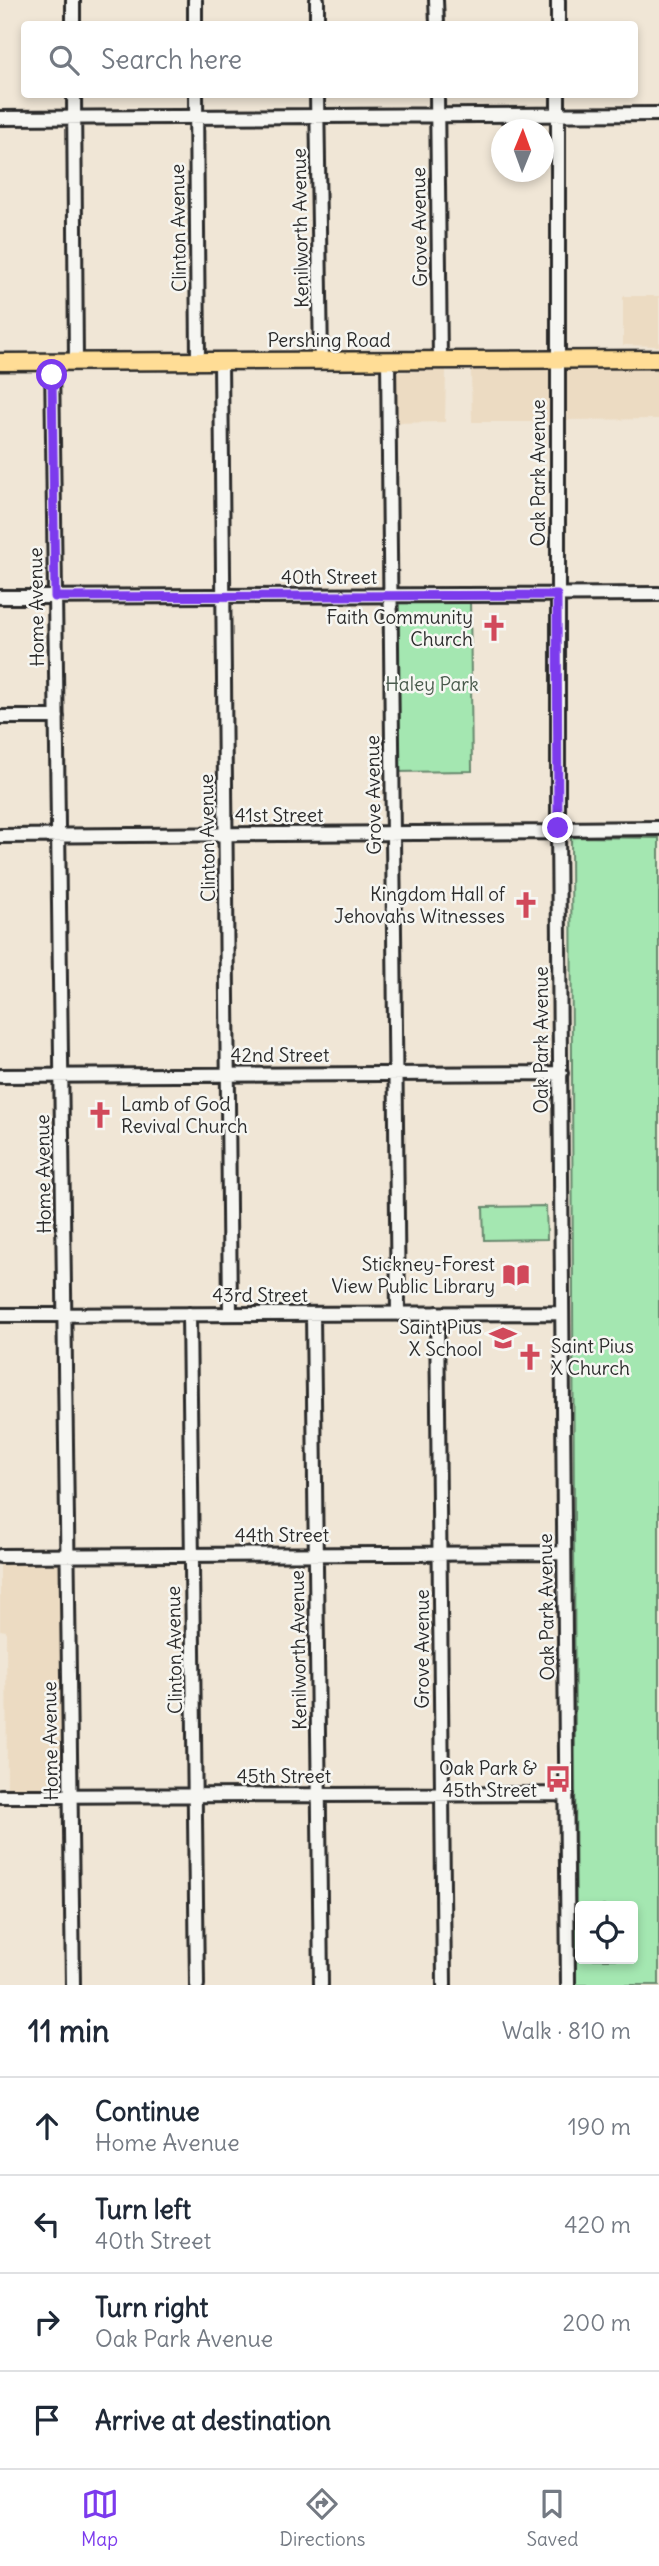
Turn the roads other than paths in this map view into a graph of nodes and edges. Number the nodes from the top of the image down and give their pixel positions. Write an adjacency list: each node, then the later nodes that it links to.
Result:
1 (73, 0): 6 (street)
2 (195, 0): 7 (street)
3 (317, 0): 8 (street)
4 (436, 0): 9 (street)
5 (558, 0): 10 (street)
6 (73, 21)
7 (195, 21)
8 (317, 21)
9 (437, 21)
10 (558, 21)
11 (74, 98): 20 (street)
12 (196, 98): 21 (street, Clinton Avenue)
13 (317, 98): 19 (street, Kenilworth Avenue)
14 (437, 98): 17 (street, Grove Avenue)
15 (558, 98): 18 (street, Oak Park Avenue)
16 (659, 114): 18 (street)
17 (437, 115): 18 (street); 19 (street); 26 (street, Grove Avenue)
18 (558, 115): 23 (street, Oak Park Avenue)
19 (317, 116): 21 (street); 29 (street, Kenilworth Avenue)
20 (74, 117): 21 (street); 22 (street); 32 (street)
21 (196, 117): 27 (street, Clinton Avenue)
22 (0, 118)
23 (558, 359): 24 (main road, Pershing Road); 26 (main road, Pershing Road); 34 (street, Oak Park Avenue)
24 (659, 359)
25 (388, 360): 26 (main road, Pershing Road); 29 (main road, Pershing Road); 36 (street, Grove Avenue)
26 (440, 360)
27 (198, 361): 28 (main road, Pershing Road); 32 (main road, Pershing Road)
28 (221, 361): 29 (main road, Pershing Road); 35 (street, Clinton Avenue)
29 (321, 361)
30 (0, 362): 31 (main road, Pershing Road)
31 (52, 362): 32 (main road, Pershing Road); 38 (street, Home Avenue)
32 (76, 362)
33 (659, 594): 34 (street, 40th Street)
34 (557, 595): 36 (street, 40th Street); 42 (street, Oak Park Avenue)
35 (223, 596): 36 (street, 40th Street); 38 (street, 40th Street); 44 (street, Clinton Avenue)
36 (390, 596): 43 (street, Grove Avenue)
37 (0, 597): 38 (street, 40th Street)
38 (55, 597): 40 (street, Home Avenue)
39 (0, 718): 40 (street)
40 (57, 718): 46 (street, Home Avenue)
41 (659, 828): 42 (street, 41st Street)
42 (558, 830): 43 (street, 41st Street); 47 (street, Oak Park Avenue)
43 (393, 834): 44 (street, 41st Street); 48 (street, Grove Avenue)
44 (226, 835): 46 (street, 41st Street); 49 (street, Clinton Avenue)
45 (0, 836): 46 (street, 41st Street)
46 (58, 836): 51 (street, Home Avenue)
47 (561, 1073): 48 (street, 42nd Street); 52 (street, Oak Park Avenue)
48 (395, 1074): 49 (street, 42nd Street); 56 (street, Grove Avenue)
49 (228, 1075): 51 (street, 42nd Street); 54 (street, Clinton Avenue)
50 (0, 1076): 51 (street, 42nd Street)
51 (61, 1076): 59 (street, Home Avenue)
52 (562, 1313): 57 (street, 43rd Street); 60 (street, Oak Park Avenue)
53 (189, 1314): 54 (street, 43rd Street); 59 (street, 43rd Street); 64 (street, Clinton Avenue)
54 (230, 1314): 55 (street, 43rd Street)
55 (313, 1314): 56 (street, 43rd Street); 61 (street, Kenilworth Avenue)
56 (398, 1314): 57 (street, 43rd Street)
57 (438, 1314): 62 (street, Grove Avenue)
58 (0, 1315): 59 (street, 43rd Street)
59 (64, 1315): 63 (street, Home Avenue)
60 (565, 1553): 62 (street, 44th Street); 67 (street, Oak Park Avenue)
61 (316, 1554): 62 (street, 44th Street); 64 (street, 44th Street); 69 (street, Kenilworth Avenue)
62 (440, 1554): 66 (street, Grove Avenue)
63 (67, 1555): 64 (street, 44th Street); 65 (street, 44th Street); 71 (street, Home Avenue)
64 (192, 1555): 68 (street, Clinton Avenue)
65 (0, 1556)
66 (442, 1794): 67 (street, 45th Street); 69 (street, 45th Street); 75 (street, Grove Avenue)
67 (567, 1794): 76 (street, Oak Park Avenue)
68 (195, 1795): 69 (street, 45th Street); 71 (street, 45th Street); 73 (street, Clinton Avenue)
69 (318, 1795): 74 (street, Kenilworth Avenue)
70 (0, 1796): 71 (street, 45th Street)
71 (70, 1796): 72 (street, Home Avenue)
72 (73, 1985)
73 (197, 1985)
74 (321, 1985)
75 (444, 1985)
76 (568, 1985)

